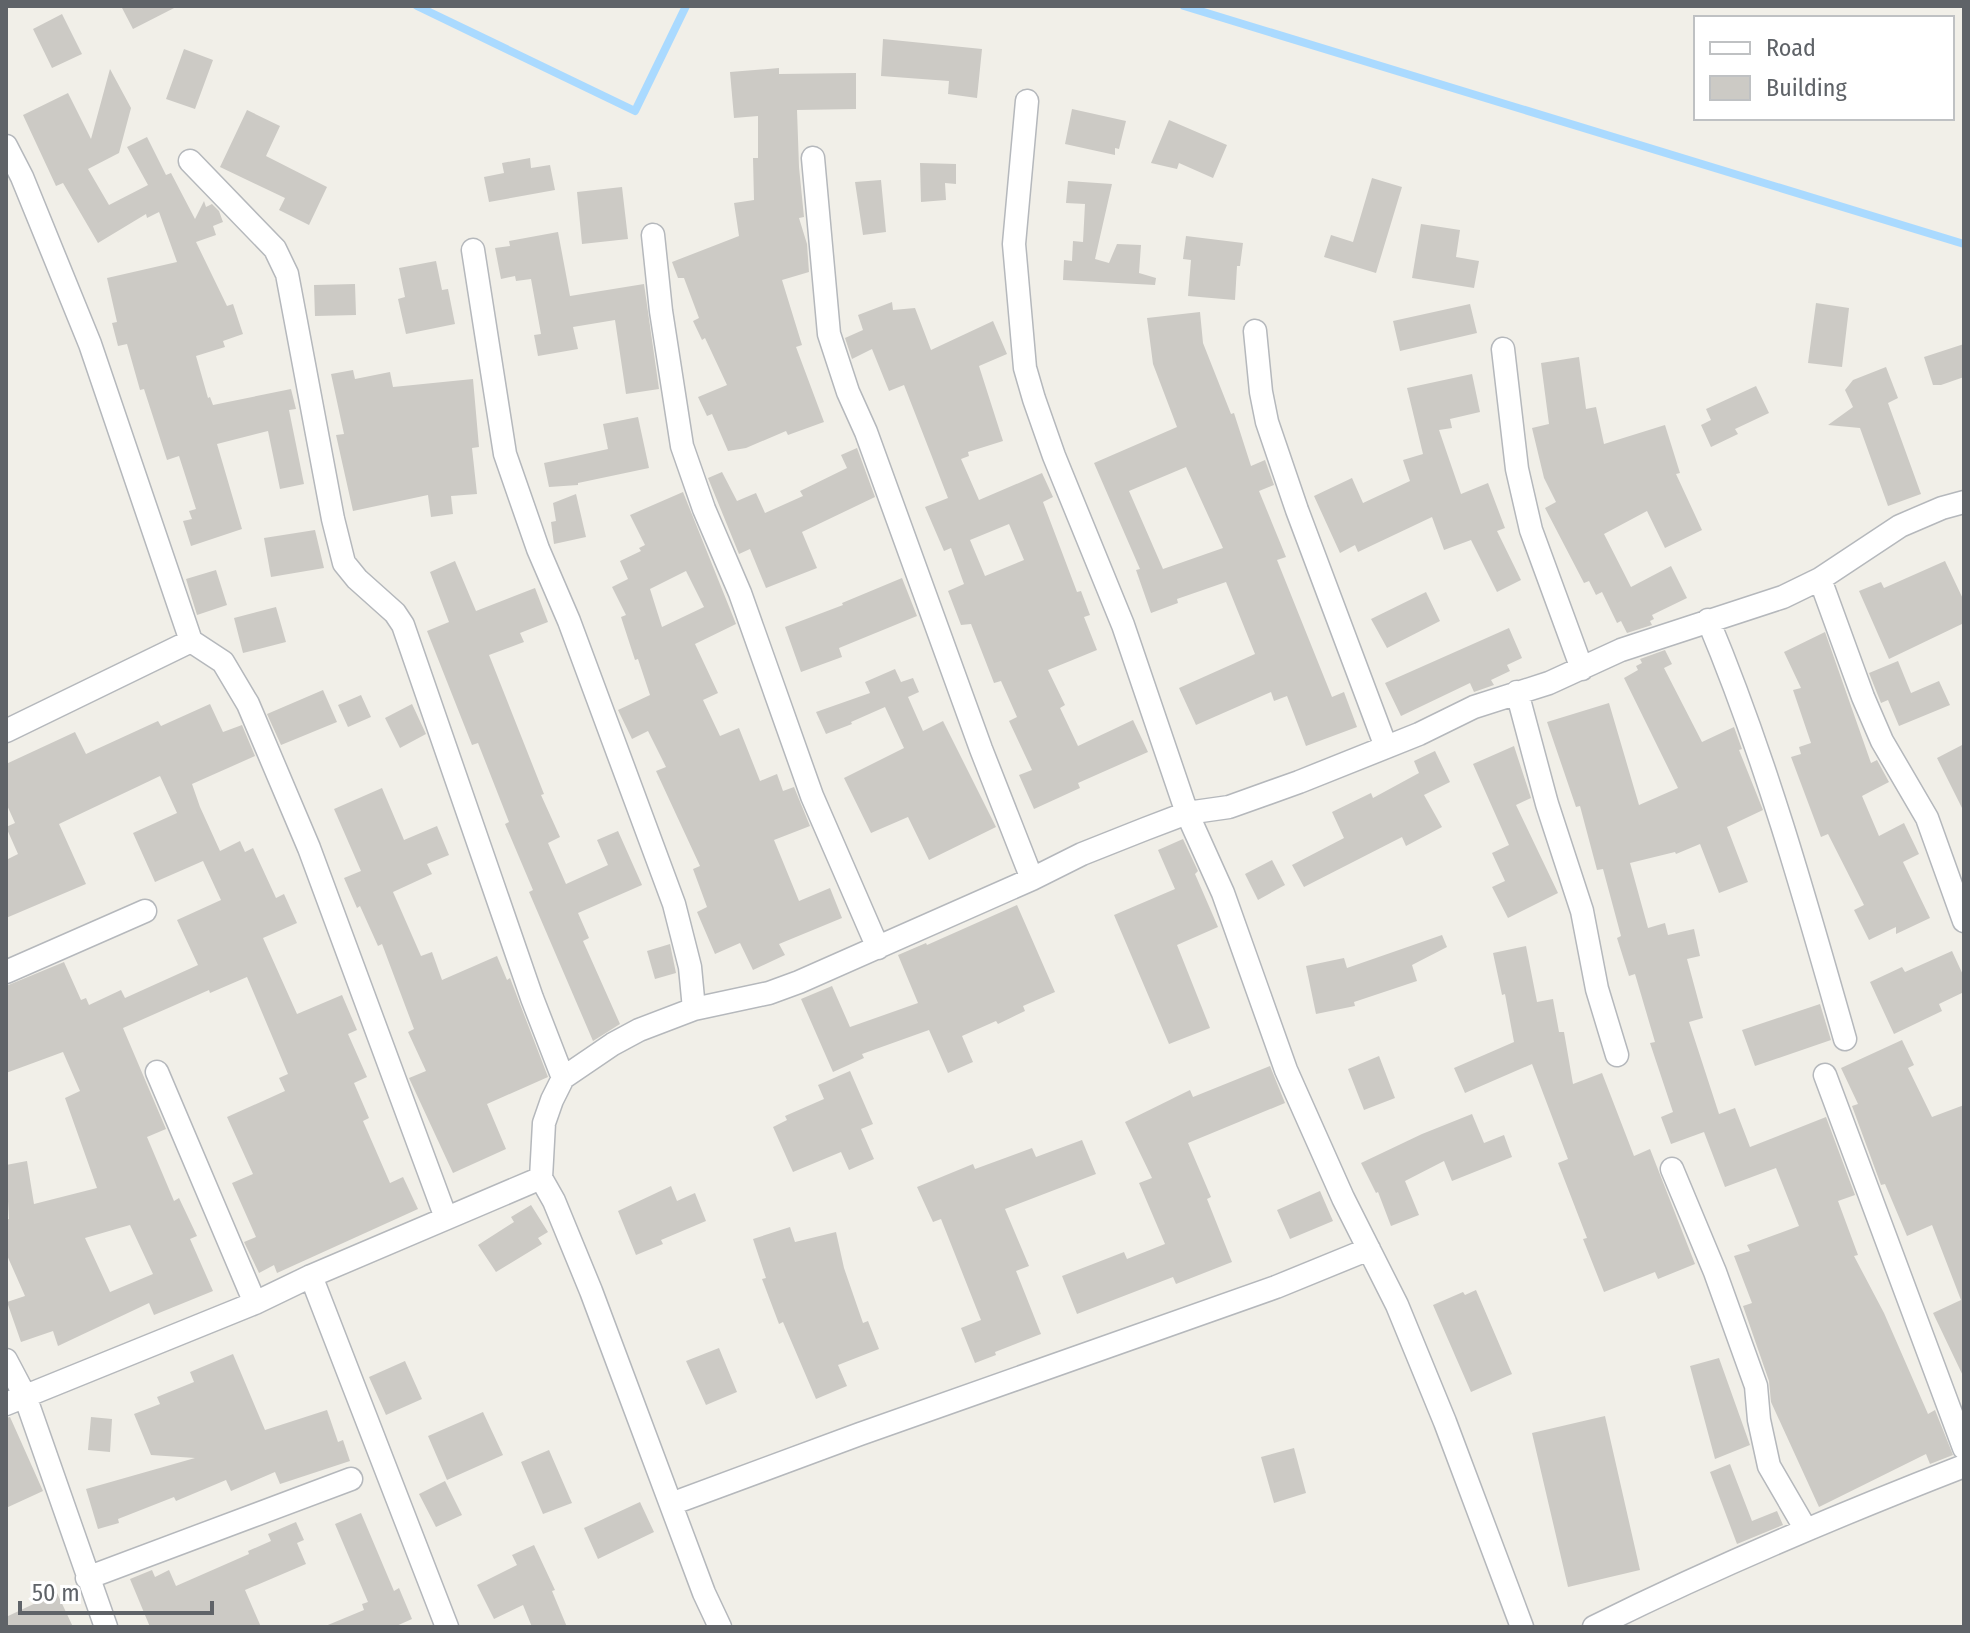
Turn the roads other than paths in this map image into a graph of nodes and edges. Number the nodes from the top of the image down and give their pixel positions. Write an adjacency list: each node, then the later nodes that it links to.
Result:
1 (1027, 101): 17 (street)
2 (6, 146): 12 (street)
3 (813, 158): 18 (street)
4 (190, 161): 28 (street)
5 (653, 235): 21 (street)
6 (473, 250): 23 (street)
7 (1255, 331): 16 (street)
8 (1503, 349): 13 (street)
9 (1964, 502): 10 (street)
10 (1820, 579): 11 (street); 20 (street)
11 (1708, 620): 13 (street); 24 (street)
12 (191, 641): 15 (street); 31 (street)
13 (1582, 669): 14 (street)
14 (1517, 692): 16 (street); 25 (street)
15 (6, 731)
16 (1386, 747): 17 (street)
17 (1187, 813): 18 (street); 32 (street)
18 (1032, 879): 21 (street)
19 (145, 911): 22 (street)
20 (1964, 921)
21 (878, 948): 23 (street)
22 (6, 972)
23 (694, 1009): 28 (street)
24 (1845, 1039)
25 (1617, 1055)
26 (157, 1072): 34 (street)
27 (1825, 1075): 37 (street)
28 (563, 1078): 30 (street)
29 (1672, 1169): 41 (street)
30 (541, 1178): 31 (street); 40 (street)
31 (446, 1218): 33 (street)
32 (1369, 1249): 40 (street); 46 (street)
33 (311, 1276): 34 (street); 44 (street)
34 (255, 1303): 36 (street)
35 (6, 1360): 36 (street)
36 (15, 1400): 42 (street)
37 (1964, 1448)
38 (1964, 1466): 41 (street)
39 (351, 1479): 42 (street)
40 (671, 1504): 45 (street)
41 (1805, 1528): 47 (street)
42 (87, 1578): 43 (street)
43 (106, 1627)
44 (447, 1627)
45 (720, 1627)
46 (1522, 1627)
47 (1594, 1627)

